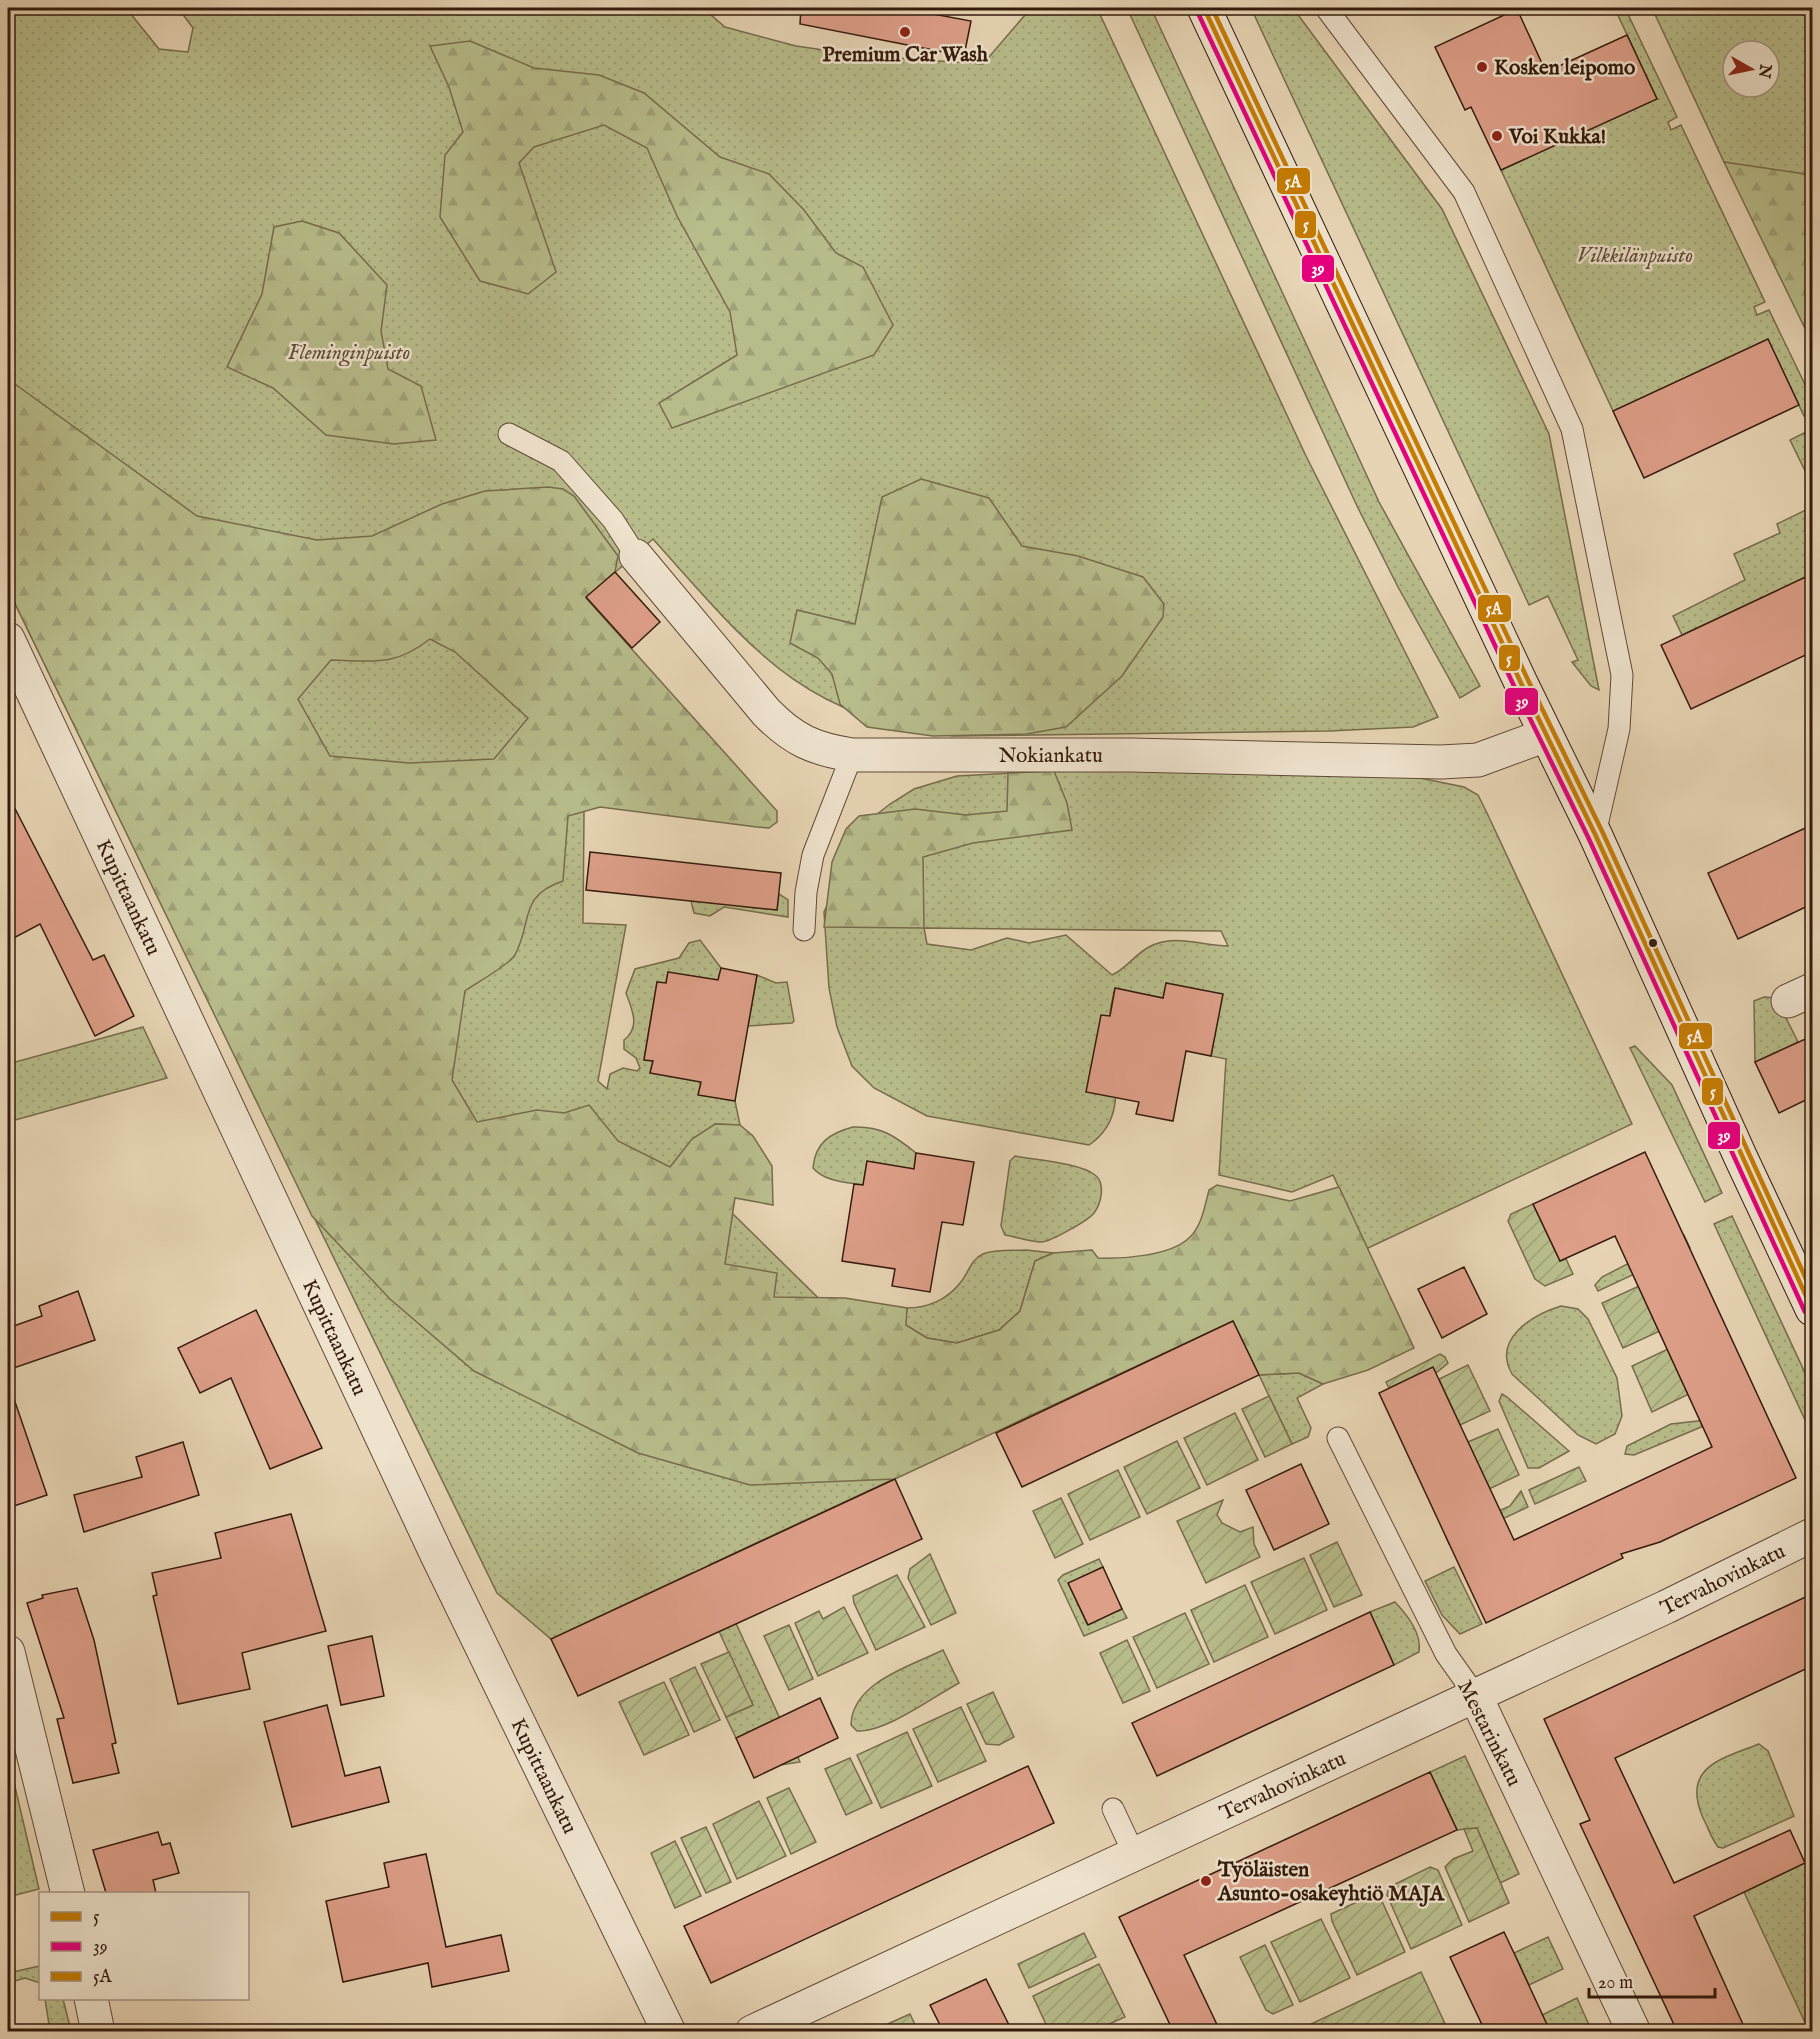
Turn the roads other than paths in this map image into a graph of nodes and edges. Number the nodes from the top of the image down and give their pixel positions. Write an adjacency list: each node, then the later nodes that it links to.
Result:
1 (1204, 8): 6 (street)
2 (1326, 8): 8 (lane)
3 (509, 434): 4 (lane)
4 (636, 556): 7 (street, Nokiankatu)
5 (8, 639): 20 (street, Kupittaankatu)
6 (1546, 735): 7 (street, Nokiankatu); 8 (street)
7 (852, 754): 9 (lane)
8 (1595, 834): 10 (street)
9 (804, 930)
10 (1812, 1309)
11 (1338, 1438): 14 (lane, Mestarinkatu)
12 (1812, 1535): 14 (street, Tervahovinkatu)
13 (8, 1652): 17 (street)
14 (1475, 1695): 16 (street, Tervahovinkatu); 22 (street, Mestarinkatu)
15 (1113, 1809): 16 (lane)
16 (1134, 1854): 21 (street, Tervahovinkatu)
17 (68, 1892)
18 (91, 2000): 19 (street)
19 (98, 2031)
20 (669, 2031)
21 (752, 2031)
22 (1634, 2031)

